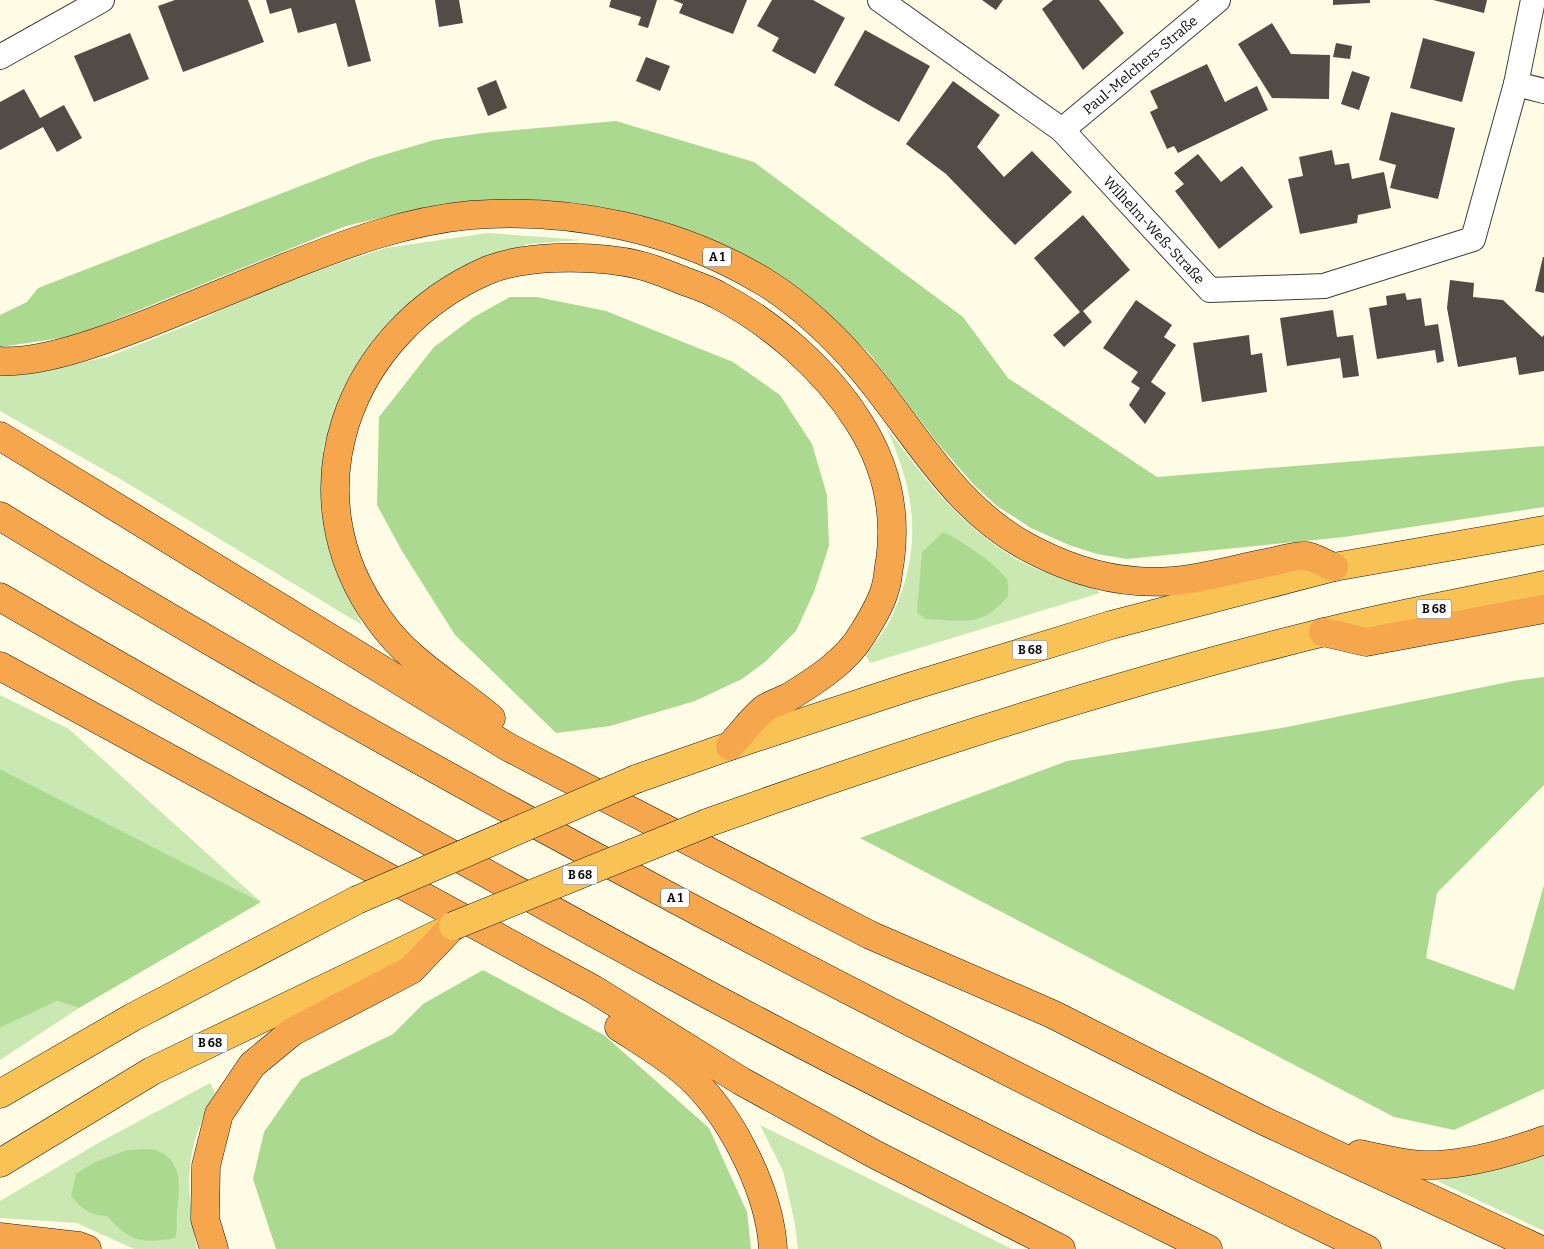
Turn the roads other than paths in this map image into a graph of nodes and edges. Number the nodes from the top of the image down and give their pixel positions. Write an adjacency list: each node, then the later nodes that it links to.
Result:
1 (102, 0): 5 (street)
2 (880, 0): 8 (street, Wilhelm-Weß-Straße)
3 (1218, 0): 8 (street, Paul-Melchers-Straße)
4 (1533, 0): 6 (street, Wilhelm-Weß-Straße)
5 (0, 57)
6 (1516, 84): 7 (street); 8 (street, Wilhelm-Weß-Straße)
7 (1544, 91)
8 (1062, 130)
9 (0, 361): 13 (highway, A 1)
10 (0, 436): 20 (highway)
11 (0, 516): 33 (highway, A 1)
12 (1544, 530): 13 (highway, B 68)
13 (1334, 567): 19 (highway, B 68)
14 (1544, 585): 17 (highway, B 68)
15 (0, 597): 32 (highway)
16 (1544, 609): 17 (highway)
17 (1323, 632): 21 (highway, B 68, bridge)
18 (3, 669): 22 (highway)
19 (730, 746): 20 (highway); 23 (highway, B 68, bridge)
20 (508, 747): 25 (highway)
21 (453, 926): 26 (highway, B 68); 29 (highway)
22 (592, 989): 30 (highway); 31 (highway)
23 (0, 1094)
24 (1544, 1140): 25 (highway)
25 (1311, 1142): 34 (highway)
26 (0, 1163)
27 (0, 1237): 28 (highway)
28 (87, 1249)
29 (214, 1249)
30 (774, 1249)
31 (1061, 1249)
32 (1208, 1249)
33 (1367, 1249)
34 (1539, 1249)

